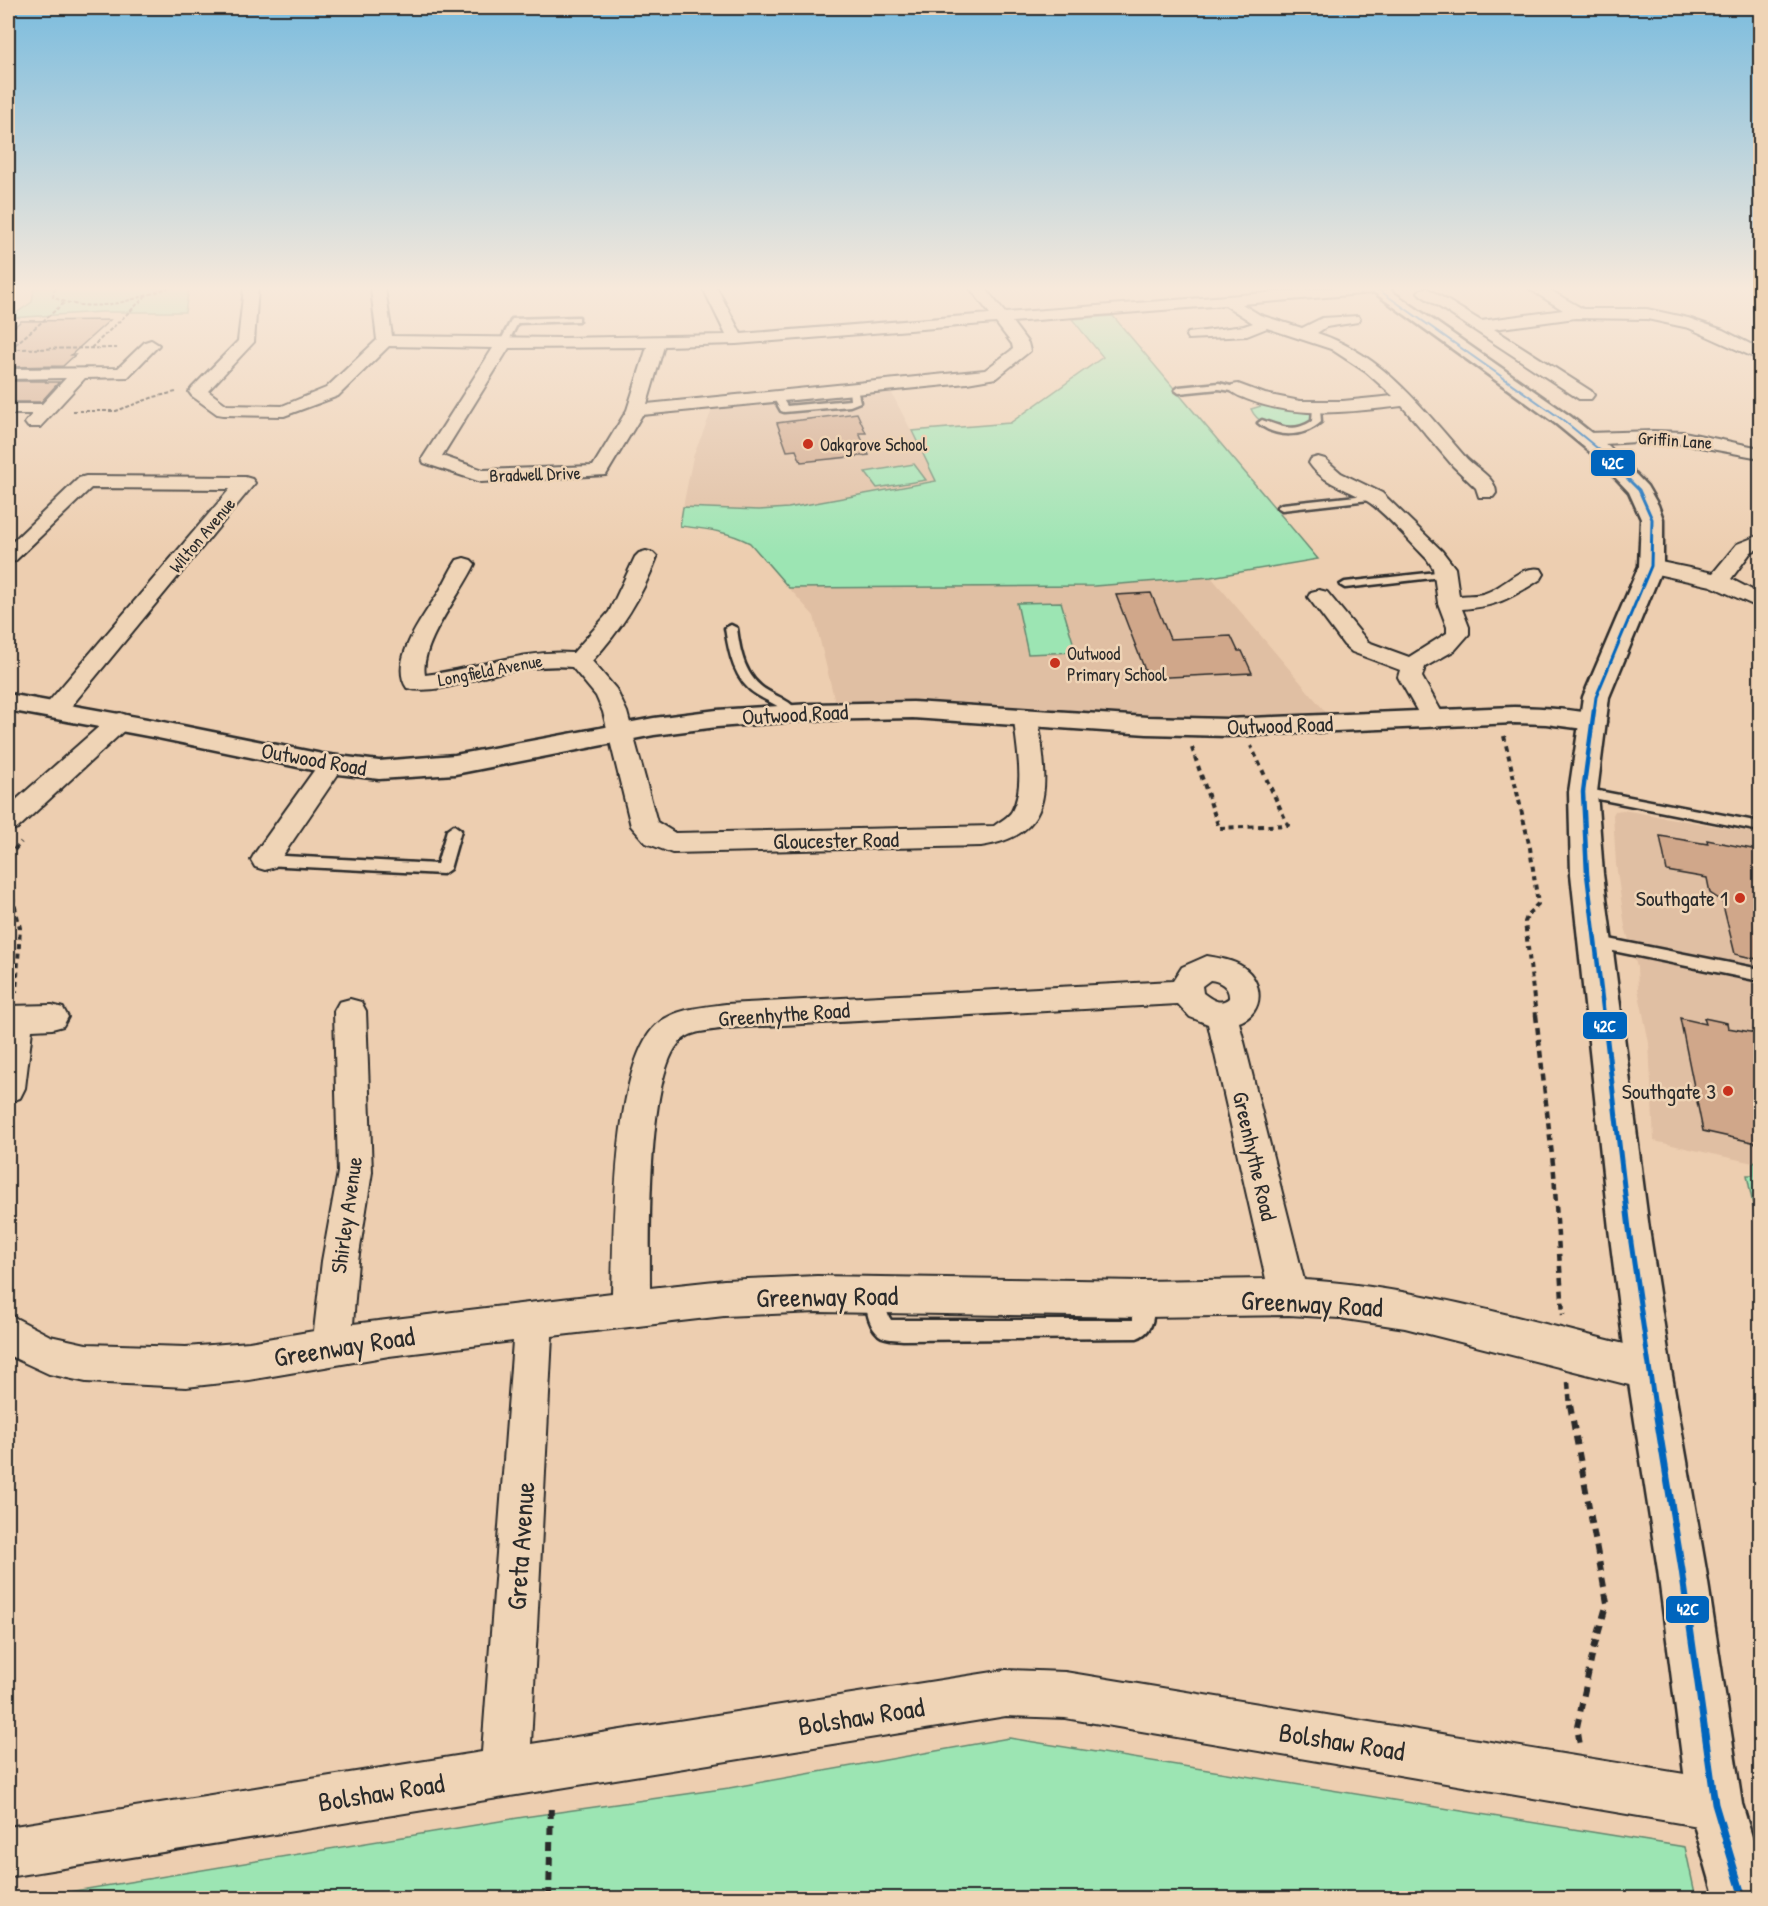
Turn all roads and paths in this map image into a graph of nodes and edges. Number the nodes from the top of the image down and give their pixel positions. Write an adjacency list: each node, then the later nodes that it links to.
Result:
1 (76, 377): 16 (street)
2 (213, 377): 10 (street)
3 (348, 377): 10 (street)
4 (482, 377): 18 (street, Bradwell Drive)
5 (646, 377): 18 (street, Bradwell Drive)
6 (968, 377): 18 (street)
7 (1382, 377): 14 (street)
8 (1503, 377): 21 (main road)
9 (1557, 377): 13 (street)
10 (204, 386): 19 (path)
11 (1238, 389): 12 (lane); 17 (street)
12 (1179, 390)
13 (1585, 395)
14 (1407, 400): 17 (street); 24 (street)
15 (8, 409): 16 (street)
16 (47, 409): 19 (street)
17 (1316, 409): 20 (lane)
18 (636, 410)
19 (34, 423)
20 (1262, 423)
21 (1588, 439): 22 (street, Griffin Lane); 31 (main road)
22 (1761, 453)
23 (1318, 463): 25 (street)
24 (1486, 493)
25 (1375, 497): 26 (lane); 32 (street)
26 (1282, 507)
27 (1761, 541): 34 (street)
28 (8, 557): 43 (street, Wilton Avenue)
29 (646, 557): 40 (street)
30 (464, 564): 40 (street, Longfield Avenue)
31 (1651, 566): 34 (street); 49 (main road)
32 (1446, 574): 35 (lane); 38 (street)
33 (1556, 580): 38 (street)
34 (1718, 581): 37 (street)
35 (1345, 585)
36 (1319, 597): 41 (street)
37 (1761, 602)
38 (1449, 603): 41 (street)
39 (731, 628): 44 (lane)
40 (579, 661): 52 (street)
41 (1413, 667): 47 (street)
42 (8, 702): 43 (main road, Outwood Road)
43 (55, 710): 48 (main road, Outwood Road)
44 (793, 713): 46 (main road, Outwood Road); 52 (main road, Outwood Road)
45 (1498, 715): 47 (main road, Outwood Road); 49 (main road, Outwood Road); 71 (path)
46 (1026, 718): 50 (main road, Outwood Road); 52 (street, Gloucester Road)
47 (1433, 718): 51 (main road, Outwood Road)
48 (120, 721): 53 (main road, Outwood Road); 55 (street)
49 (1592, 722): 54 (main road)
50 (1185, 727): 51 (main road, Outwood Road); 51 (path)
51 (1241, 727)
52 (620, 732): 53 (main road, Outwood Road)
53 (332, 764): 58 (street)
54 (1584, 792): 56 (lane); 60 (main road)
55 (8, 822)
56 (1761, 827)
57 (454, 830): 58 (lane)
58 (266, 860)
59 (8, 878): 66 (path)
60 (1594, 942): 61 (lane); 74 (main road)
61 (1761, 975)
62 (1186, 992): 64 (street); 64 (street); 69 (street, Greenhythe Road)
63 (350, 1011): 73 (street, Shirley Avenue)
64 (1221, 1014): 68 (street, Greenhythe Road)
65 (52, 1017): 66 (street)
66 (13, 1018): 67 (street)
67 (8, 1088)
68 (1289, 1298): 69 (street, Greenway Road); 74 (street, Greenway Road)
69 (631, 1310): 70 (street, Greenway Road)
70 (534, 1320): 73 (street, Greenway Road); 77 (street, Greta Avenue)
71 (1564, 1325)
72 (8, 1333): 73 (street, Greenway Road)
73 (332, 1346)
74 (1649, 1370): 79 (main road)
75 (1569, 1388): 78 (path)
76 (552, 1765): 77 (street, Bolshaw Road); 78 (street, Bolshaw Road); 81 (path)
77 (505, 1772): 80 (street, Bolshaw Road)
78 (1586, 1782): 79 (street, Bolshaw Road)
79 (1715, 1804): 82 (main road)
80 (8, 1852)
81 (549, 1899)
82 (1743, 1899)

